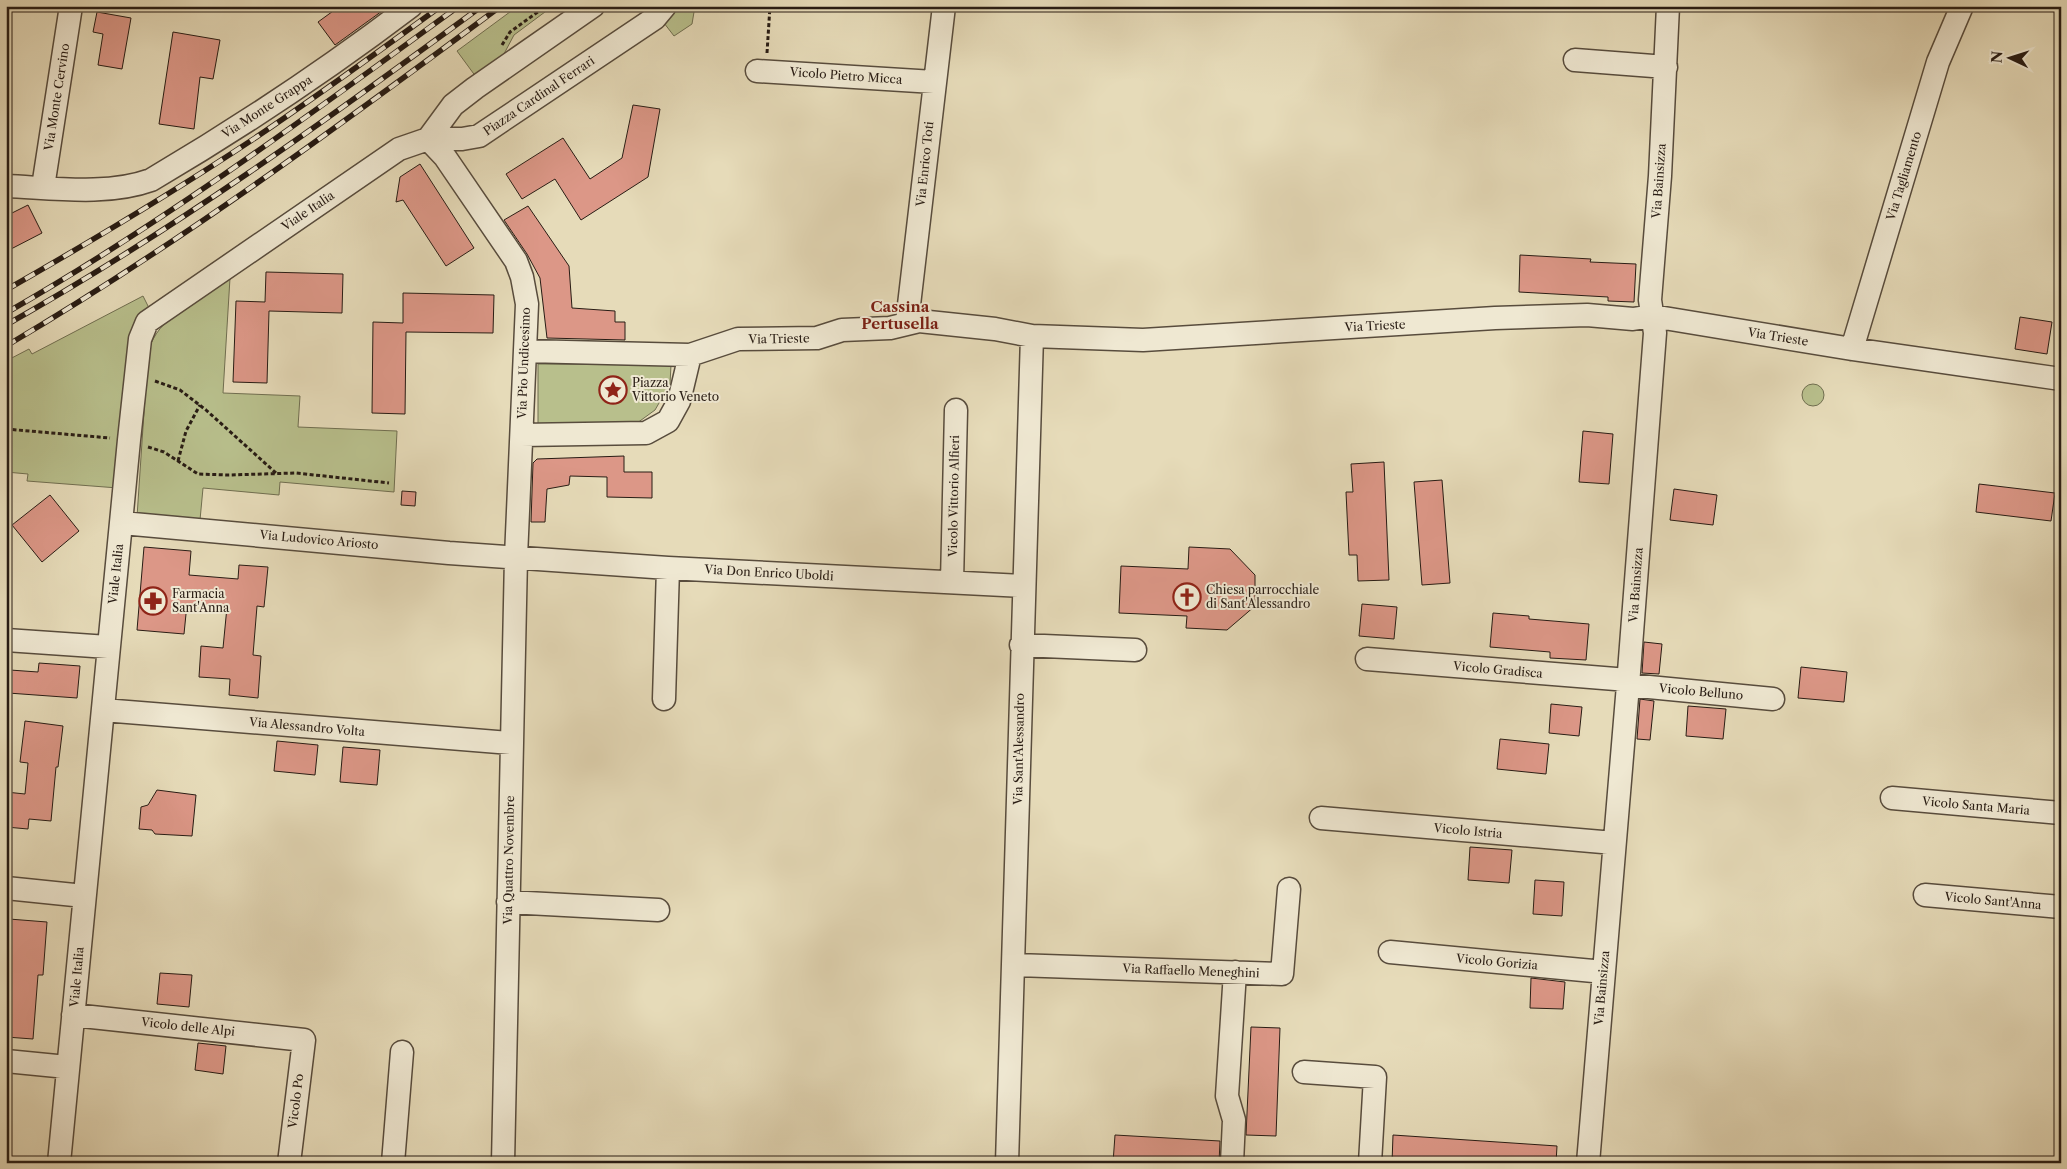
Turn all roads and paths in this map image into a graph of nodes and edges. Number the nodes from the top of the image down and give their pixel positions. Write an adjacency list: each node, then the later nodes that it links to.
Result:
1 (71, 6): 15 (street, Via Monte Cervino)
2 (411, 6): 15 (street, Via Monte Grappa)
3 (593, 6): 13 (street)
4 (665, 6): 13 (street, Piazza Cardinal Ferrari)
5 (770, 6): 11 (path)
6 (944, 6): 12 (street, Via Enrico Toti)
7 (1668, 6): 10 (street, Via Bainsizza)
8 (1962, 6): 19 (street, Via Tagliamento)
9 (1575, 60): 10 (street)
10 (1666, 67): 16 (street, Via Bainsizza)
11 (761, 71): 12 (street, Vicolo Pietro Micca)
12 (934, 82): 17 (street, Via Enrico Toti)
13 (428, 138): 20 (street, Via Pio Undicesimo); 28 (street, Viale Italia)
14 (6, 186): 15 (street, Via Monte Grappa)
15 (43, 188)
16 (1652, 316): 18 (street, Via Trieste); 19 (street, Via Trieste); 42 (street, Via Bainsizza)
17 (907, 322): 18 (street, Via Trieste); 21 (street, Via Trieste)
18 (1032, 336): 36 (street, Via Sant'Alessandro)
19 (1852, 349): 22 (street, Via Trieste)
20 (526, 351): 21 (street); 27 (street, Via Pio Undicesimo)
21 (690, 355): 27 (street)
22 (2061, 379)
23 (152, 380): 24 (path)
24 (200, 405): 29 (path); 30 (path)
25 (956, 410): 35 (street, Vicolo Vittorio Alfieri)
26 (6, 430): 28 (path)
27 (522, 435): 33 (street, Via Pio Undicesimo)
28 (129, 440): 29 (path); 32 (street, Viale Italia)
29 (178, 461): 30 (path)
30 (277, 474): 31 (path)
31 (389, 483)
32 (122, 523): 33 (street, Via Ludovico Ariosto); 39 (street, Viale Italia)
33 (516, 557): 34 (street, Via Don Enrico Uboldi); 46 (street, Via Quattro Novembre)
34 (668, 568): 35 (street, Via Don Enrico Uboldi); 43 (street)
35 (952, 582): 36 (street, Via Don Enrico Uboldi)
36 (1022, 586): 38 (street, Via Sant'Alessandro)
37 (6, 640): 39 (street)
38 (1021, 645): 40 (street); 59 (street, Via Sant'Alessandro)
39 (108, 647): 45 (street, Viale Italia)
40 (1135, 650)
41 (1366, 659): 42 (street, Vicolo Gradisca)
42 (1628, 683): 44 (street, Vicolo Belluno); 50 (street, Via Bainsizza)
43 (664, 699)
44 (1773, 699)
45 (103, 710): 46 (street, Via Alessandro Volta); 54 (street, Viale Italia)
46 (511, 743): 55 (street, Via Quattro Novembre)
47 (1892, 798): 48 (street, Vicolo Santa Maria)
48 (2061, 813)
49 (1321, 818): 50 (street, Vicolo Istria)
50 (1614, 843): 61 (street, Via Bainsizza)
51 (6, 888): 54 (street)
52 (1289, 889): 60 (street, Via Raffaello Meneghini)
53 (1924, 895): 56 (street, Vicolo Sant'Anna)
54 (84, 896): 62 (street, Viale Italia)
55 (508, 902): 57 (street); 71 (street, Via Quattro Novembre)
56 (2061, 907)
57 (658, 910)
58 (1390, 952): 61 (street, Vicolo Gorizia)
59 (1014, 964): 60 (street, Via Raffaello Meneghini); 72 (street, Via Sant'Alessandro)
60 (1235, 972): 73 (street)
61 (1604, 972): 75 (street, Via Bainsizza)
62 (73, 1015): 63 (street, Vicolo delle Alpi); 66 (street, Viale Italia)
63 (304, 1040): 69 (street, Vicolo Po)
64 (402, 1052): 70 (street)
65 (6, 1061): 66 (street)
66 (67, 1067): 68 (street, Viale Italia)
67 (1304, 1072): 74 (street)
68 (59, 1163)
69 (289, 1163)
70 (393, 1163)
71 (503, 1163)
72 (1007, 1163)
73 (1232, 1163)
74 (1370, 1163)
75 (1588, 1163)

